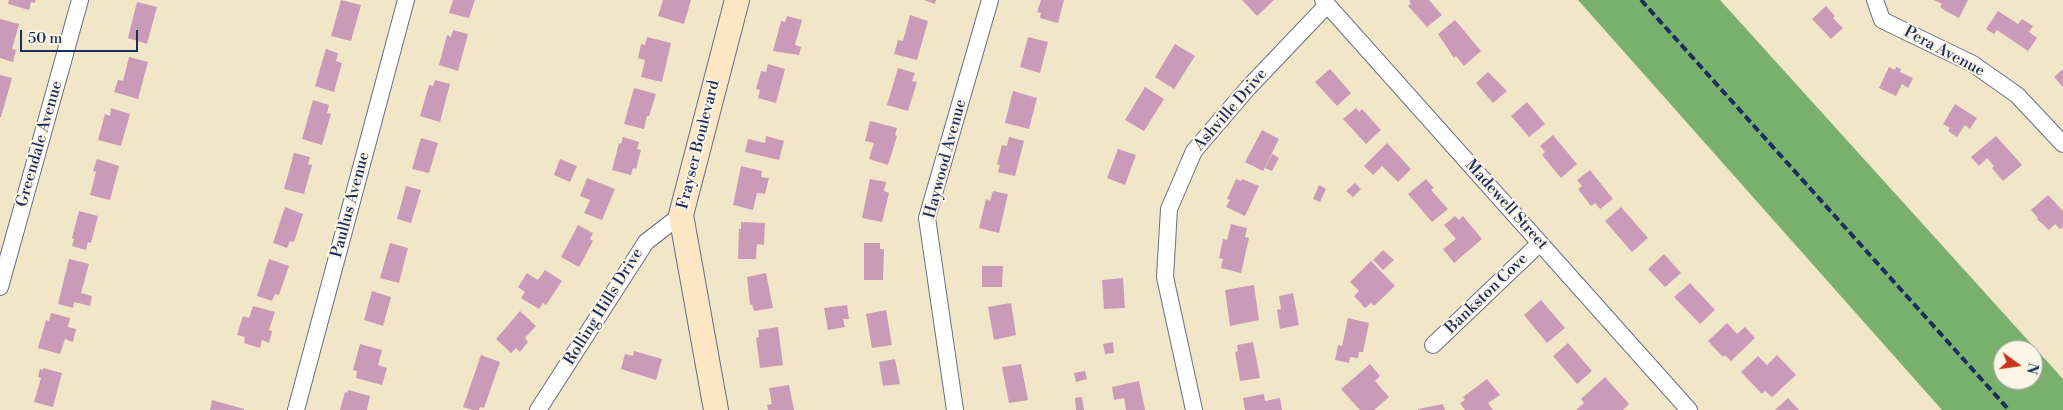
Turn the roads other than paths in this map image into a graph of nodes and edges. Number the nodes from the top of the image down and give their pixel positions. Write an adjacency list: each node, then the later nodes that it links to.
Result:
1 (80, 0): 10 (street, Greendale Avenue)
2 (406, 0): 12 (street, Paullus Avenue)
3 (737, 0): 8 (main road, Frayser Boulevard)
4 (990, 0): 15 (street, Haywood Avenue)
5 (1875, 0): 7 (street, Pera Avenue)
6 (1325, 2): 9 (street, Madewell Street); 16 (street, Ashville Drive)
7 (2063, 144)
8 (680, 215): 13 (street, Rolling Hills Drive); 14 (main road, Frayser Boulevard)
9 (1540, 243): 11 (street, Bankston Cove); 17 (street, Madewell Street)
10 (0, 287)
11 (1433, 345)
12 (296, 410)
13 (538, 410)
14 (716, 410)
15 (955, 410)
16 (1194, 410)
17 (1690, 410)

